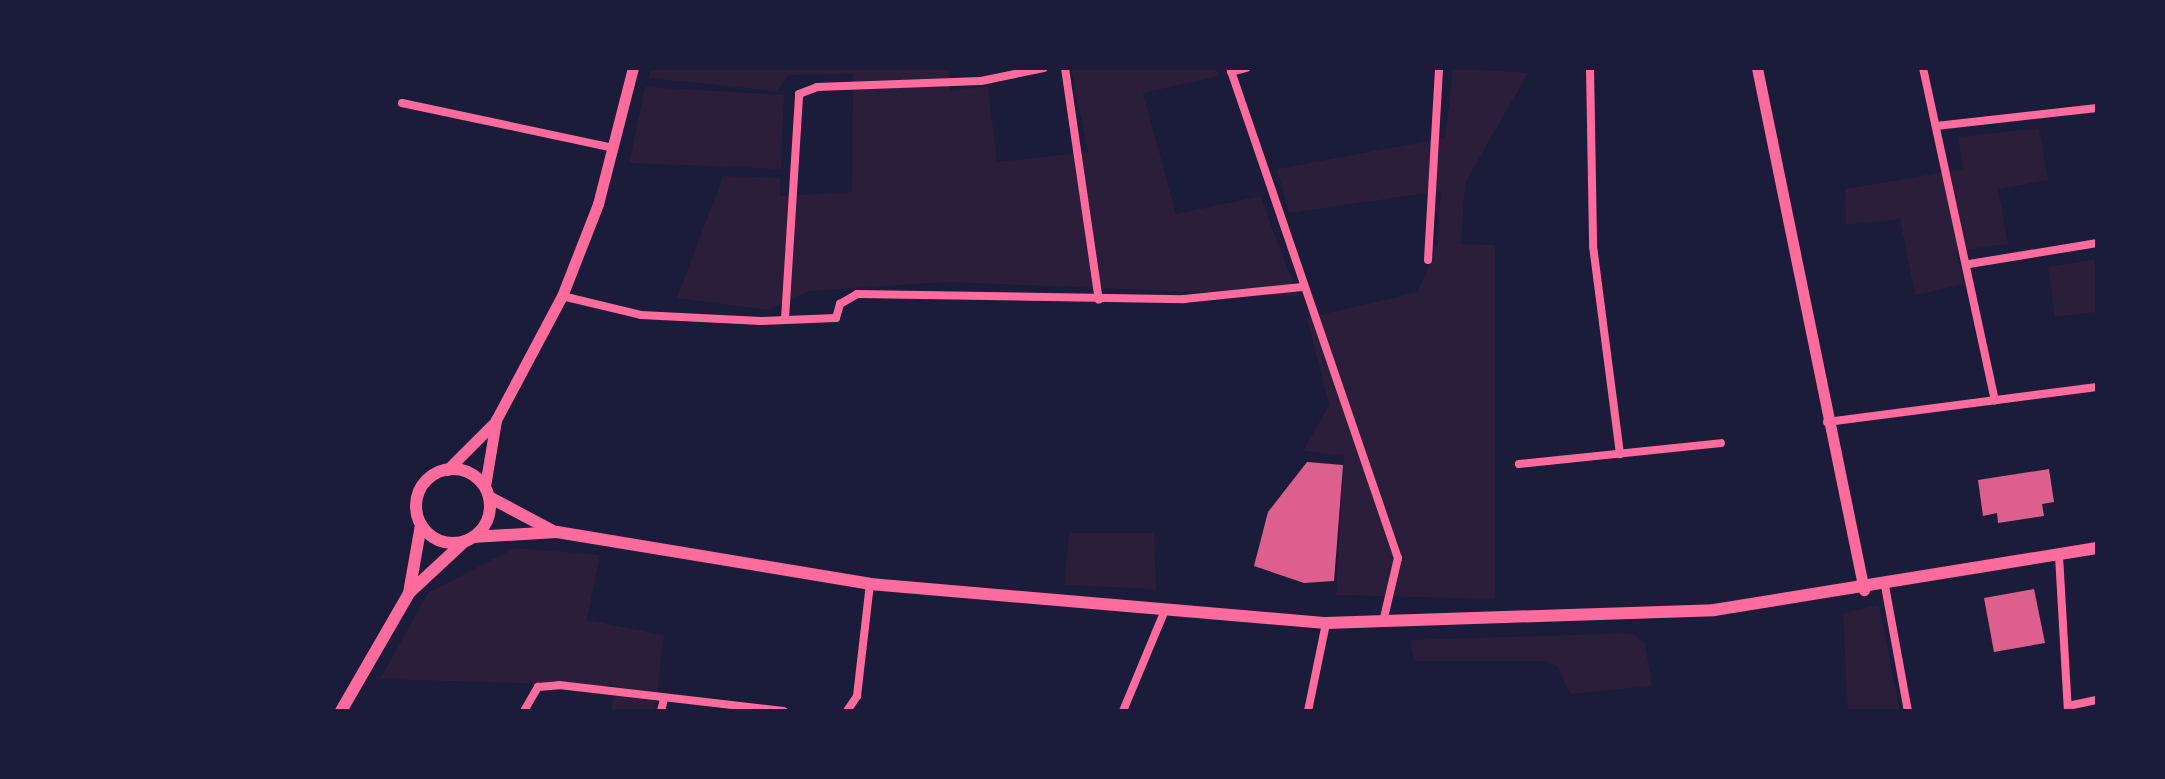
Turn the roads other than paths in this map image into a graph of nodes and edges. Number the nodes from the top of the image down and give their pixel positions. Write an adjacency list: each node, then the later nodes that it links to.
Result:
1 (633, 68): 13 (street)
2 (1044, 68): 20 (street)
3 (1065, 68): 19 (street)
4 (1246, 68): 9 (street)
5 (1439, 68): 15 (street)
6 (1590, 68): 26 (street)
7 (1757, 68): 24 (street)
8 (1923, 68): 12 (street)
9 (1230, 70): 17 (street)
10 (402, 103): 13 (street)
11 (2097, 108): 12 (street)
12 (1936, 126): 16 (street)
13 (614, 148): 18 (street)
14 (2097, 243): 16 (street)
15 (1428, 260)
16 (1969, 264): 22 (street)
17 (1302, 287): 19 (street); 40 (street)
18 (562, 296): 20 (street); 23 (street)
19 (1099, 300): 20 (street)
20 (785, 319)
21 (2097, 387): 22 (street)
22 (1995, 400): 24 (street)
23 (496, 420): 28 (street); 29 (street)
24 (1827, 422): 37 (street)
25 (1721, 443): 26 (street)
26 (1620, 454): 27 (street)
27 (1519, 464)
28 (447, 470): 29 (main road); 30 (main road)
29 (487, 492): 31 (main road); 32 (main road)
30 (421, 525): 32 (main road); 38 (main road)
31 (557, 532): 32 (main road); 35 (main road)
32 (470, 539): 38 (main road)
33 (2097, 548): 34 (main road)
34 (2059, 556): 36 (main road); 44 (street)
35 (870, 584): 39 (main road); 49 (street)
36 (1885, 586): 37 (main road); 52 (street)
37 (1864, 590): 40 (main road)
38 (409, 593): 45 (main road)
39 (1165, 610): 41 (main road); 50 (street)
40 (1383, 622): 41 (main road)
41 (1326, 623): 51 (street)
42 (664, 699): 46 (street); 47 (street); 48 (street)
43 (2097, 700): 44 (street)
44 (2068, 708)
45 (341, 711)
46 (524, 711)
47 (661, 711)
48 (783, 711)
49 (847, 711)
50 (1123, 711)
51 (1308, 711)
52 (1908, 711)

